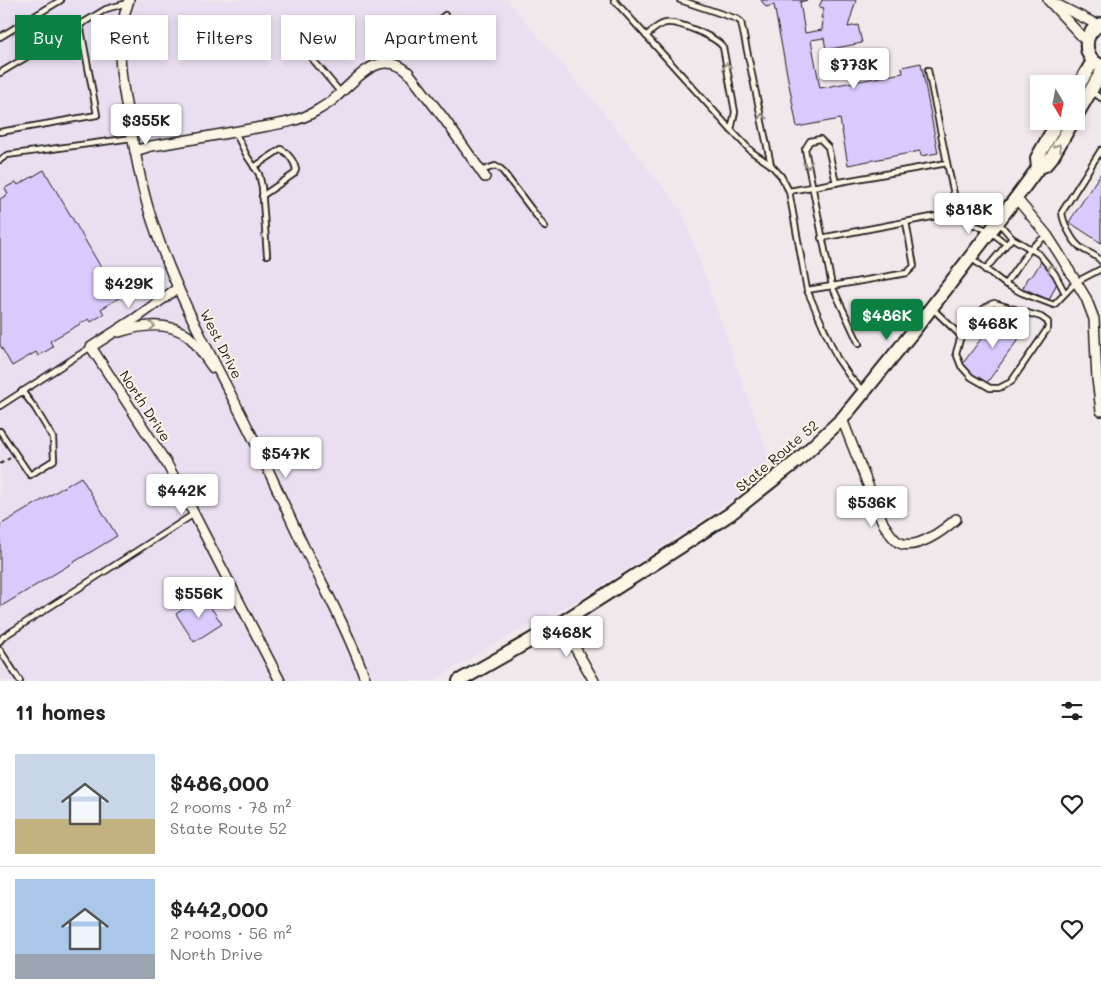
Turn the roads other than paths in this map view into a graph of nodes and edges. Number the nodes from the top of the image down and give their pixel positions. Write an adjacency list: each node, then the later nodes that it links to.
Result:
1 (61, 0): 10 (lane)
2 (614, 0): 9 (lane)
3 (680, 0): 34 (lane, one-way to 3)
4 (129, 1): 6 (lane); 29 (street, West Drive)
5 (1049, 1): 7 (street); 11 (street)
6 (81, 23)
7 (1100, 25): 11 (main road)
8 (81, 29): 27 (lane)
9 (646, 36): 24 (lane); 24 (lane, one-way to 9)
10 (0, 37)
11 (1086, 41): 16 (main road)
12 (21, 60): 18 (lane)
13 (313, 60): 21 (lane)
14 (387, 60): 15 (lane)
15 (384, 62): 21 (street); 37 (street)
16 (1097, 64): 20 (main road)
17 (928, 70): 33 (lane)
18 (0, 73)
19 (1101, 73): 22 (main road)
20 (1085, 79)
21 (341, 93): 28 (street)
22 (1096, 95): 23 (main road)
23 (1085, 107)
24 (731, 130): 34 (lane)
25 (1053, 130): 36 (main road, State Route 52)
26 (1068, 130): 36 (main road, State Route 52, one-way to 26)
27 (0, 132)
28 (236, 132): 31 (street); 35 (lane)
29 (132, 138): 31 (street, West Drive); 32 (lane)
30 (1101, 150): 54 (lane)
31 (135, 151): 60 (street, West Drive)
32 (0, 160)
33 (947, 162): 38 (lane); 43 (lane)
34 (771, 164): 40 (lane)
35 (254, 167): 41 (lane); 41 (lane)
36 (1038, 168): 42 (main road, State Route 52)
37 (483, 174): 45 (lane)
38 (836, 183): 39 (lane); 39 (lane, one-way to 39)
39 (812, 188): 40 (lane); 48 (lane)
40 (789, 191): 61 (lane)
41 (262, 196): 52 (lane)
42 (1016, 198): 46 (main road, State Route 52); 47 (street)
43 (958, 212): 44 (lane); 46 (lane)
44 (906, 222): 48 (lane); 59 (lane)
45 (545, 227)
46 (994, 227): 49 (lane); 50 (lane); 53 (main road, State Route 52)
47 (1047, 235): 51 (lane); 57 (street)
48 (821, 238): 59 (lane)
49 (1012, 238): 50 (lane); 51 (lane)
50 (1006, 244): 56 (lane)
51 (1031, 248): 58 (lane); 62 (lane, one-way to 51)
52 (267, 255)
53 (970, 257): 56 (lane); 63 (main road, State Route 52)
54 (1101, 261)
55 (1101, 269): 57 (lane)
56 (986, 270): 58 (lane)
57 (1076, 282): 62 (lane); 64 (street)
58 (1005, 284): 62 (lane)
59 (832, 286): 61 (lane); 67 (lane)
60 (178, 288): 66 (street); 69 (street, West Drive)
61 (807, 290): 71 (lane)
62 (1065, 293)
63 (931, 307): 65 (lane); 71 (main road, State Route 52)
64 (1098, 325): 73 (street)
65 (961, 336): 65 (lane)
66 (105, 338): 68 (street); 69 (street, one-way to 69)
67 (859, 344)
68 (91, 347): 70 (lane); 76 (street, North Drive)
69 (226, 385): 83 (street, West Drive)
70 (22, 391): 72 (lane); 75 (lane)
71 (864, 392): 74 (main road, State Route 52)
72 (0, 406)
73 (1101, 409)
74 (842, 419): 77 (street); 78 (main road, State Route 52)
75 (0, 431)
76 (194, 514): 79 (lane); 82 (street, North Drive)
77 (956, 519)
78 (561, 622): 84 (main road, State Route 52); 85 (street)
79 (0, 641)
80 (0, 650): 81 (lane)
81 (20, 681)
82 (280, 681)
83 (366, 681)
84 (459, 681)
85 (594, 681)

